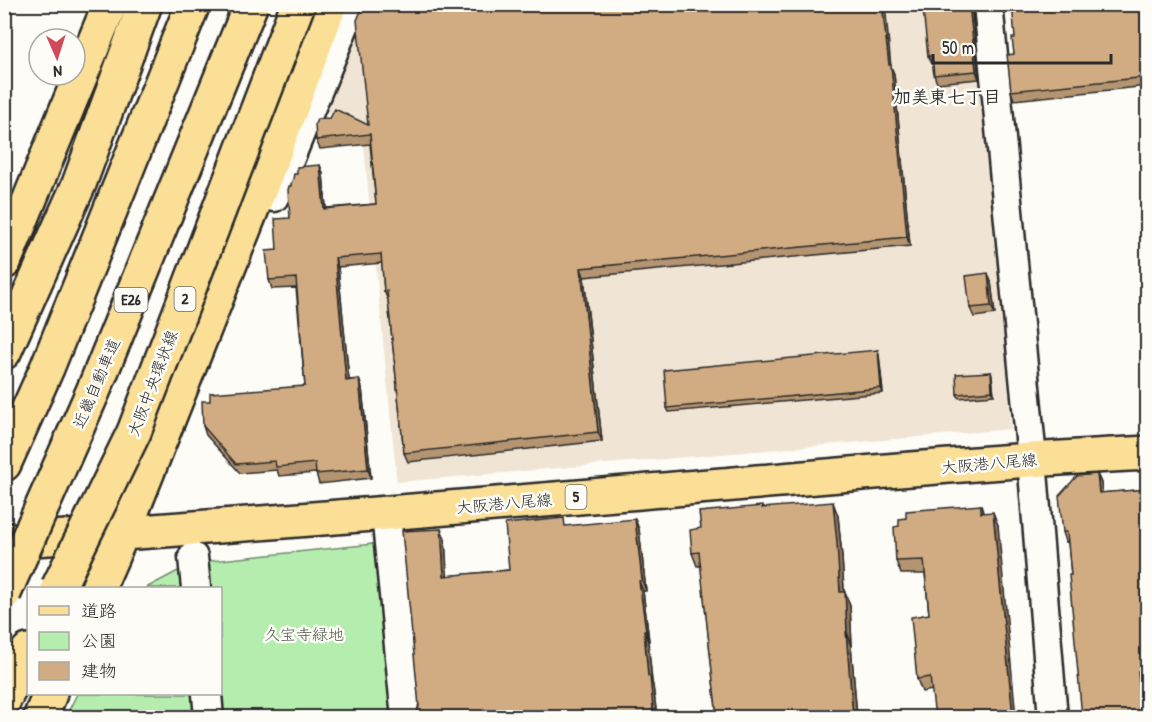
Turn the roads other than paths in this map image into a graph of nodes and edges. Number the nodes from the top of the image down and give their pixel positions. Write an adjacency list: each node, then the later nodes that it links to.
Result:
1 (98, 4): 10 (street)
2 (110, 4): 13 (main road)
3 (145, 4): 14 (main road)
4 (193, 4): 18 (main road)
5 (251, 4): 26 (main road, 近畿自動車道 / E26, bridge)
6 (298, 4): 23 (main road, 大阪中央環状線 / 2, bridge)
7 (330, 4): 15 (main road, 2)
8 (353, 4): 15 (street)
9 (988, 4): 17 (street)
10 (87, 31)
11 (64, 87): 12 (street)
12 (4, 251)
13 (4, 262)
14 (4, 352)
15 (192, 359): 20 (main road, 2)
16 (1148, 453): 17 (main road, 大阪港八尾線 / 5)
17 (1032, 459): 19 (main road, 大阪港八尾線 / 5); 34 (street)
18 (4, 464)
19 (386, 513): 20 (main road, 大阪港八尾線 / 5); 33 (street)
20 (122, 533): 21 (main road, 大阪港八尾線 / 5); 24 (main road, 2)
21 (4, 541)
22 (193, 557): 25 (street)
23 (58, 587)
24 (98, 587)
25 (196, 587)
26 (4, 593)
27 (27, 653): 30 (main road)
28 (49, 695): 31 (main road)
29 (207, 695): 32 (street)
30 (4, 700)
31 (40, 717)
32 (209, 717)
33 (406, 717)
34 (1053, 717)

